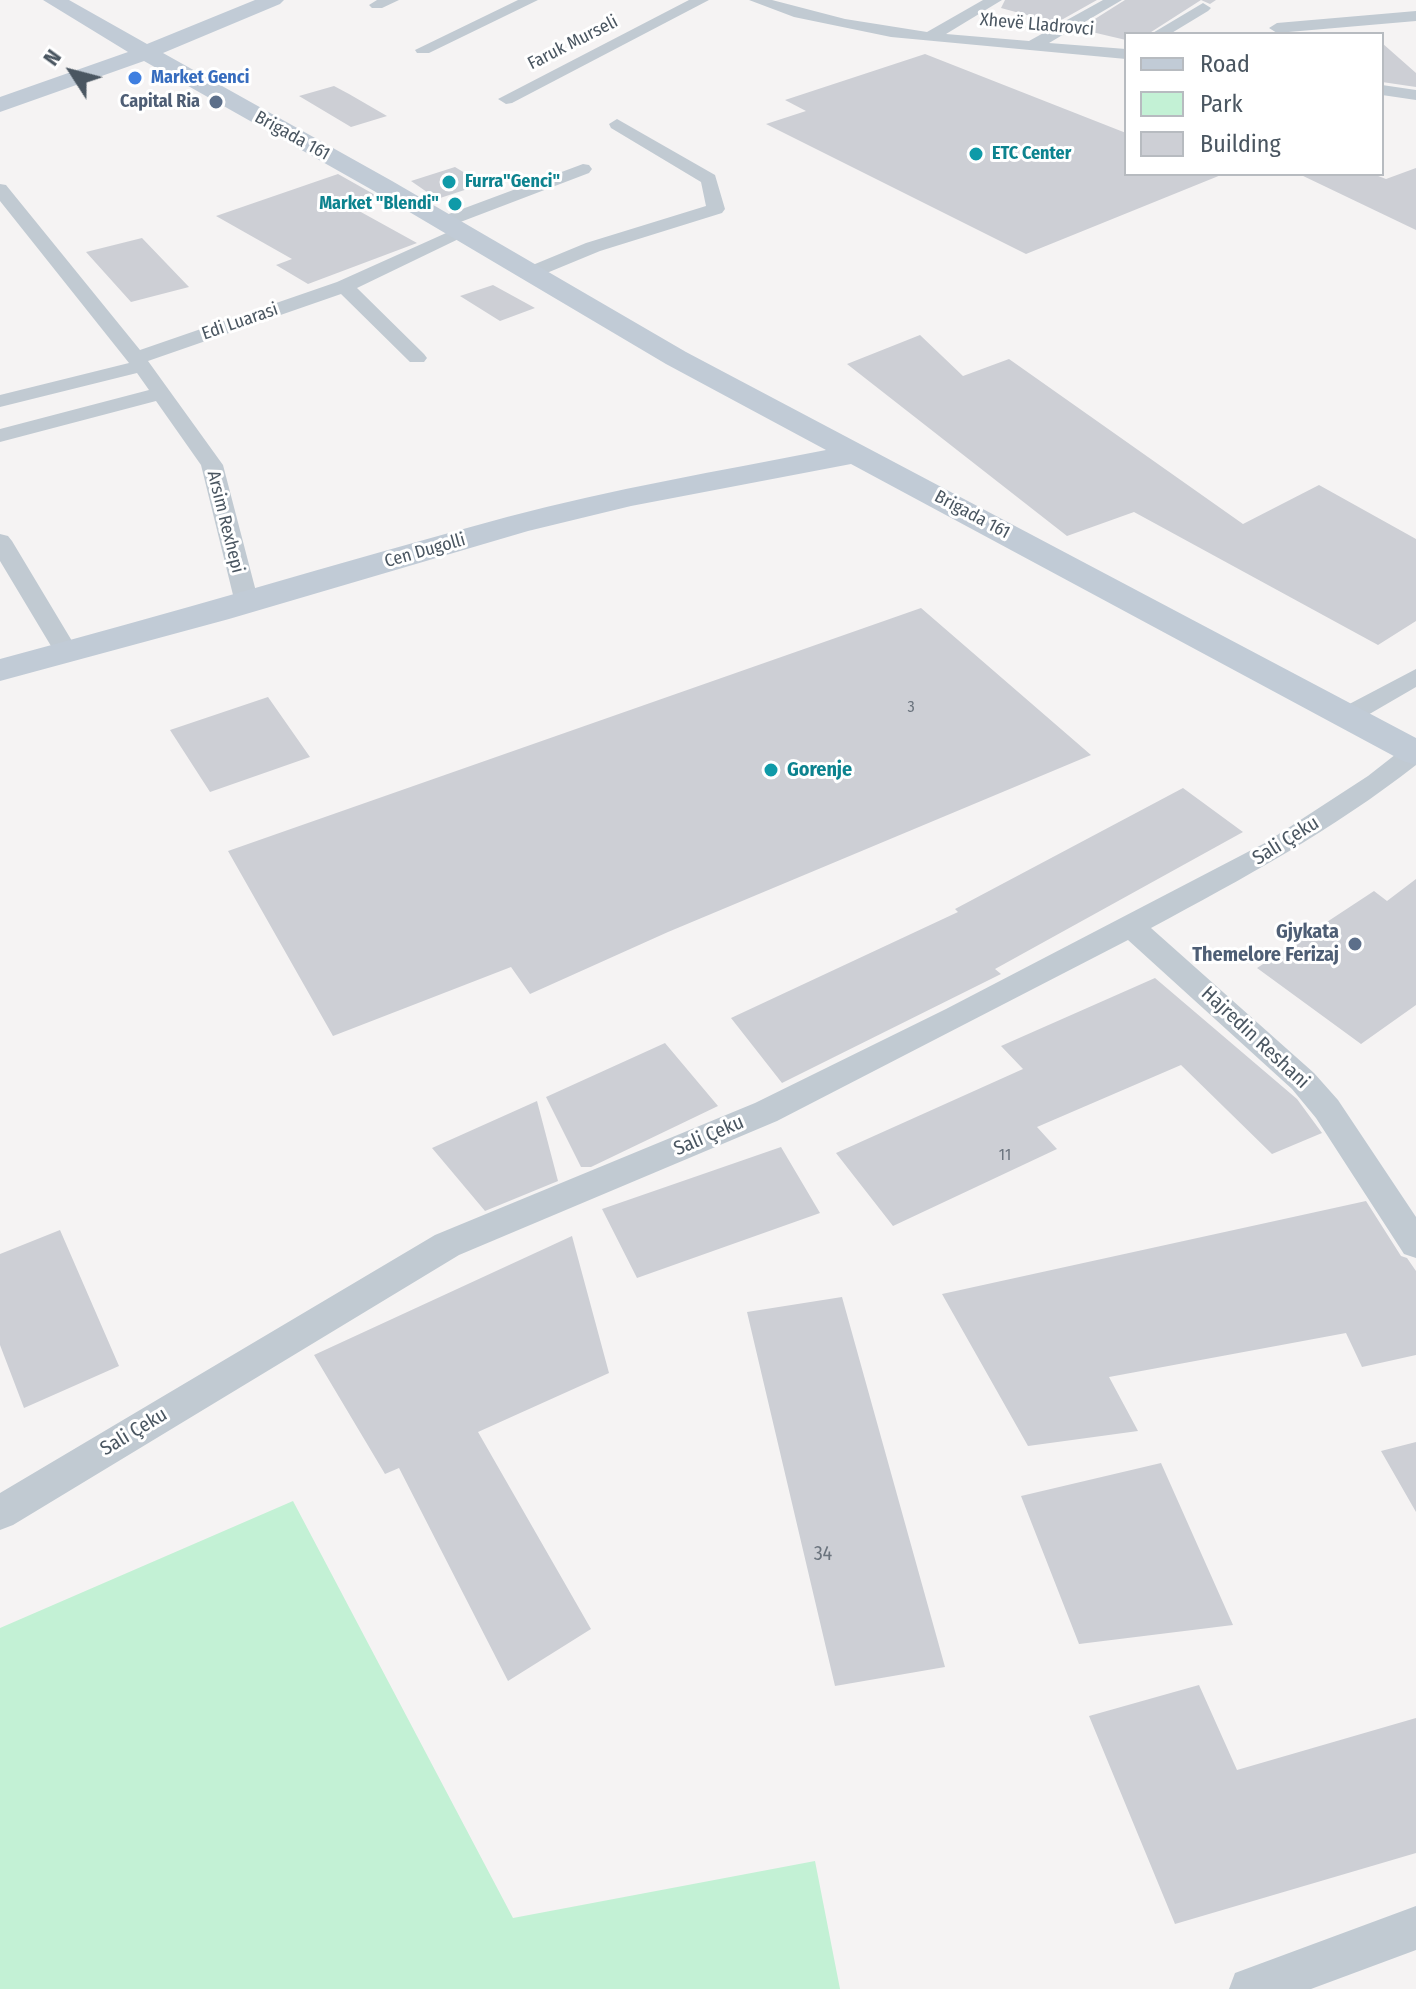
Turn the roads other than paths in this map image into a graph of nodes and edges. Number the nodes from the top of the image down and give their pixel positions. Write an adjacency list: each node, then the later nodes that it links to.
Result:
1 (54, 0): 15 (street, Brigada 161)
2 (273, 0): 15 (street)
3 (530, 0): 14 (street)
4 (701, 0): 19 (street, Faruk Murseli)
5 (759, 0): 12 (street, Xhevë Lladrovci)
6 (994, 0): 12 (street)
7 (1114, 0): 13 (street)
8 (1203, 8): 11 (street)
9 (1416, 16): 10 (street)
10 (1277, 28)
11 (1162, 32)
12 (933, 35): 13 (street, Xhevë Lladrovci)
13 (1034, 45): 16 (street, Xhevë Lladrovci)
14 (423, 50)
15 (145, 53): 20 (street); 24 (street, Brigada 161)
16 (1124, 54)
17 (1384, 90): 18 (street)
18 (1416, 95)
19 (506, 99)
20 (0, 105)
21 (617, 124): 25 (street)
22 (583, 169): 24 (street, Edi Luarasi)
23 (0, 189): 28 (street, Arsim Rexhepi)
24 (453, 228): 25 (street, Brigada 161); 26 (street, Edi Luarasi)
25 (530, 273): 32 (street, Brigada 161)
26 (344, 286): 27 (street); 28 (street, Edi Luarasi)
27 (417, 358)
28 (139, 362): 29 (street, Arsim Rexhepi); 30 (street)
29 (163, 393): 31 (street); 34 (street, Arsim Rexhepi)
30 (0, 401)
31 (0, 436)
32 (856, 454): 34 (street, Cen Dugolli); 38 (street, Brigada 161)
33 (0, 541): 35 (street)
34 (247, 603): 35 (street, Cen Dugolli)
35 (66, 651): 36 (street, Cen Dugolli)
36 (0, 670)
37 (1416, 677): 38 (street)
38 (1345, 717): 39 (street, Brigada 161)
39 (1415, 753): 40 (street, Sali Çeku)
40 (1131, 926): 41 (street, Hajredin Reshani); 42 (street, Sali Çeku)
41 (1416, 1244)
42 (0, 1513)
43 (1416, 1928): 44 (street)
44 (1251, 1989)

